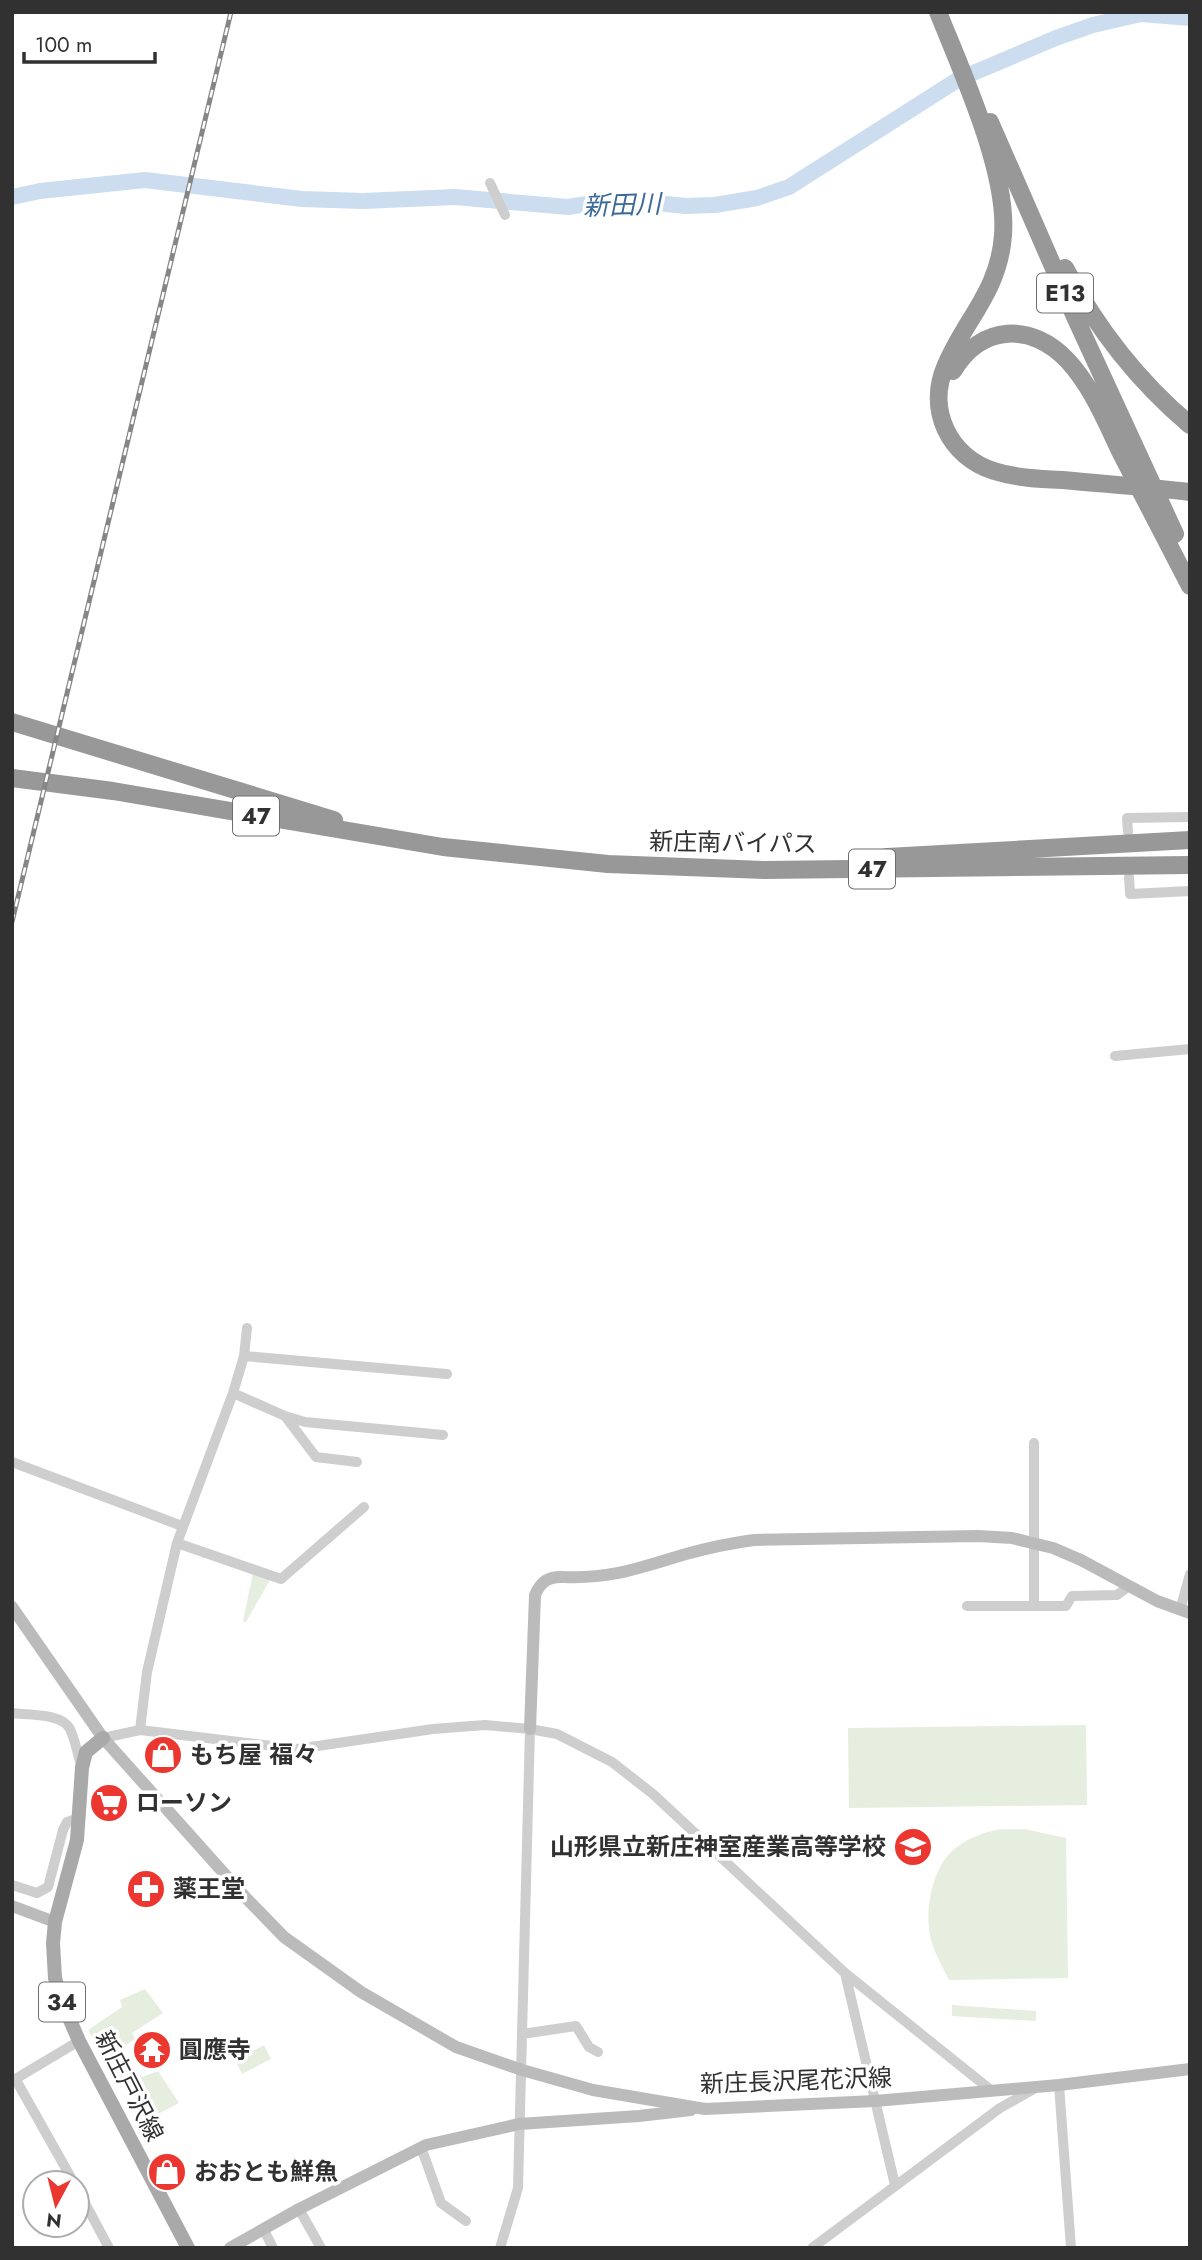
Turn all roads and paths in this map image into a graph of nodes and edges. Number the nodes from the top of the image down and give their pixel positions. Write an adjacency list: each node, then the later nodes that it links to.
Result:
1 (940, 12): 2 (highway)
2 (980, 111): 3 (highway, E13); 9 (highway)
3 (993, 128): 6 (highway); 7 (highway, E13)
4 (490, 183): 5 (street)
5 (505, 215)
6 (1190, 425)
7 (1133, 459): 8 (highway); 10 (highway)
8 (1190, 484)
9 (1190, 492)
10 (1160, 515): 11 (highway); 12 (highway)
11 (1190, 566)
12 (1190, 586)
13 (12, 722): 18 (highway, 47)
14 (19, 779): 18 (highway, 47)
15 (1190, 817): 16 (street)
16 (1128, 832)
17 (1190, 840): 20 (highway)
18 (443, 844): 20 (highway, 新庄南バイパス / 47)
19 (1190, 865): 20 (highway)
20 (765, 868): 22 (highway)
21 (1129, 877): 23 (street)
22 (1190, 877)
23 (1190, 891)
24 (1190, 1049): 25 (street)
25 (1115, 1056)
26 (247, 1328): 27 (street)
27 (244, 1356): 28 (street); 29 (street)
28 (447, 1374)
29 (233, 1393): 30 (street); 36 (street)
30 (285, 1416): 31 (street); 34 (street)
31 (443, 1435)
32 (1034, 1443): 38 (street)
33 (12, 1462): 36 (street)
34 (357, 1462)
35 (364, 1507): 37 (street)
36 (182, 1526): 37 (street)
37 (177, 1543): 47 (street)
38 (1034, 1545): 40 (main road); 42 (street); 46 (main road)
39 (1190, 1574): 44 (street)
40 (1128, 1587): 42 (street); 44 (main road)
41 (967, 1606): 42 (street)
42 (1034, 1606)
43 (12, 1607): 48 (main road, 新庄長沢尾花沢線)
44 (1185, 1612)
45 (12, 1713): 49 (street)
46 (530, 1729): 47 (street); 54 (street); 55 (street)
47 (140, 1730): 48 (street)
48 (103, 1738): 49 (main road, 新庄戸沢線 / 34); 59 (main road, 新庄長沢尾花沢線)
49 (82, 1768): 50 (main road, 新庄戸沢線 / 34)
50 (79, 1818): 51 (street); 53 (main road, 新庄戸沢線 / 34)
51 (12, 1885)
52 (12, 1906): 53 (main road)
53 (55, 1923): 56 (main road, 新庄戸沢線 / 34)
54 (845, 1973): 63 (street); 64 (street)
55 (522, 2034): 57 (street); 59 (street)
56 (79, 2041): 60 (street); 75 (main road, 新庄戸沢線 / 34)
57 (598, 2052)
58 (1190, 2069): 62 (main road, 新庄長沢尾花沢線)
59 (522, 2070): 65 (main road, 新庄長沢尾花沢線); 66 (street)
60 (14, 2080): 68 (street)
61 (1042, 2085): 62 (main road, 新庄長沢尾花沢線); 63 (main road, 新庄長沢尾花沢線); 69 (street)
62 (1059, 2085): 81 (street)
63 (992, 2091): 64 (main road, 新庄長沢尾花沢線)
64 (875, 2101): 65 (main road, 新庄長沢尾花沢線); 69 (street)
65 (705, 2109): 66 (main road)
66 (519, 2124): 67 (main road); 79 (street)
67 (421, 2147): 70 (main road); 72 (street)
68 (66, 2169)
69 (895, 2185): 80 (street)
70 (299, 2209): 73 (main road); 78 (street)
71 (91, 2214): 74 (street)
72 (466, 2221)
73 (264, 2230): 76 (main road); 77 (street)
74 (109, 2248)
75 (188, 2248)
76 (230, 2248)
77 (273, 2248)
78 (321, 2248)
79 (500, 2248)
80 (812, 2248)
81 (1071, 2248)

